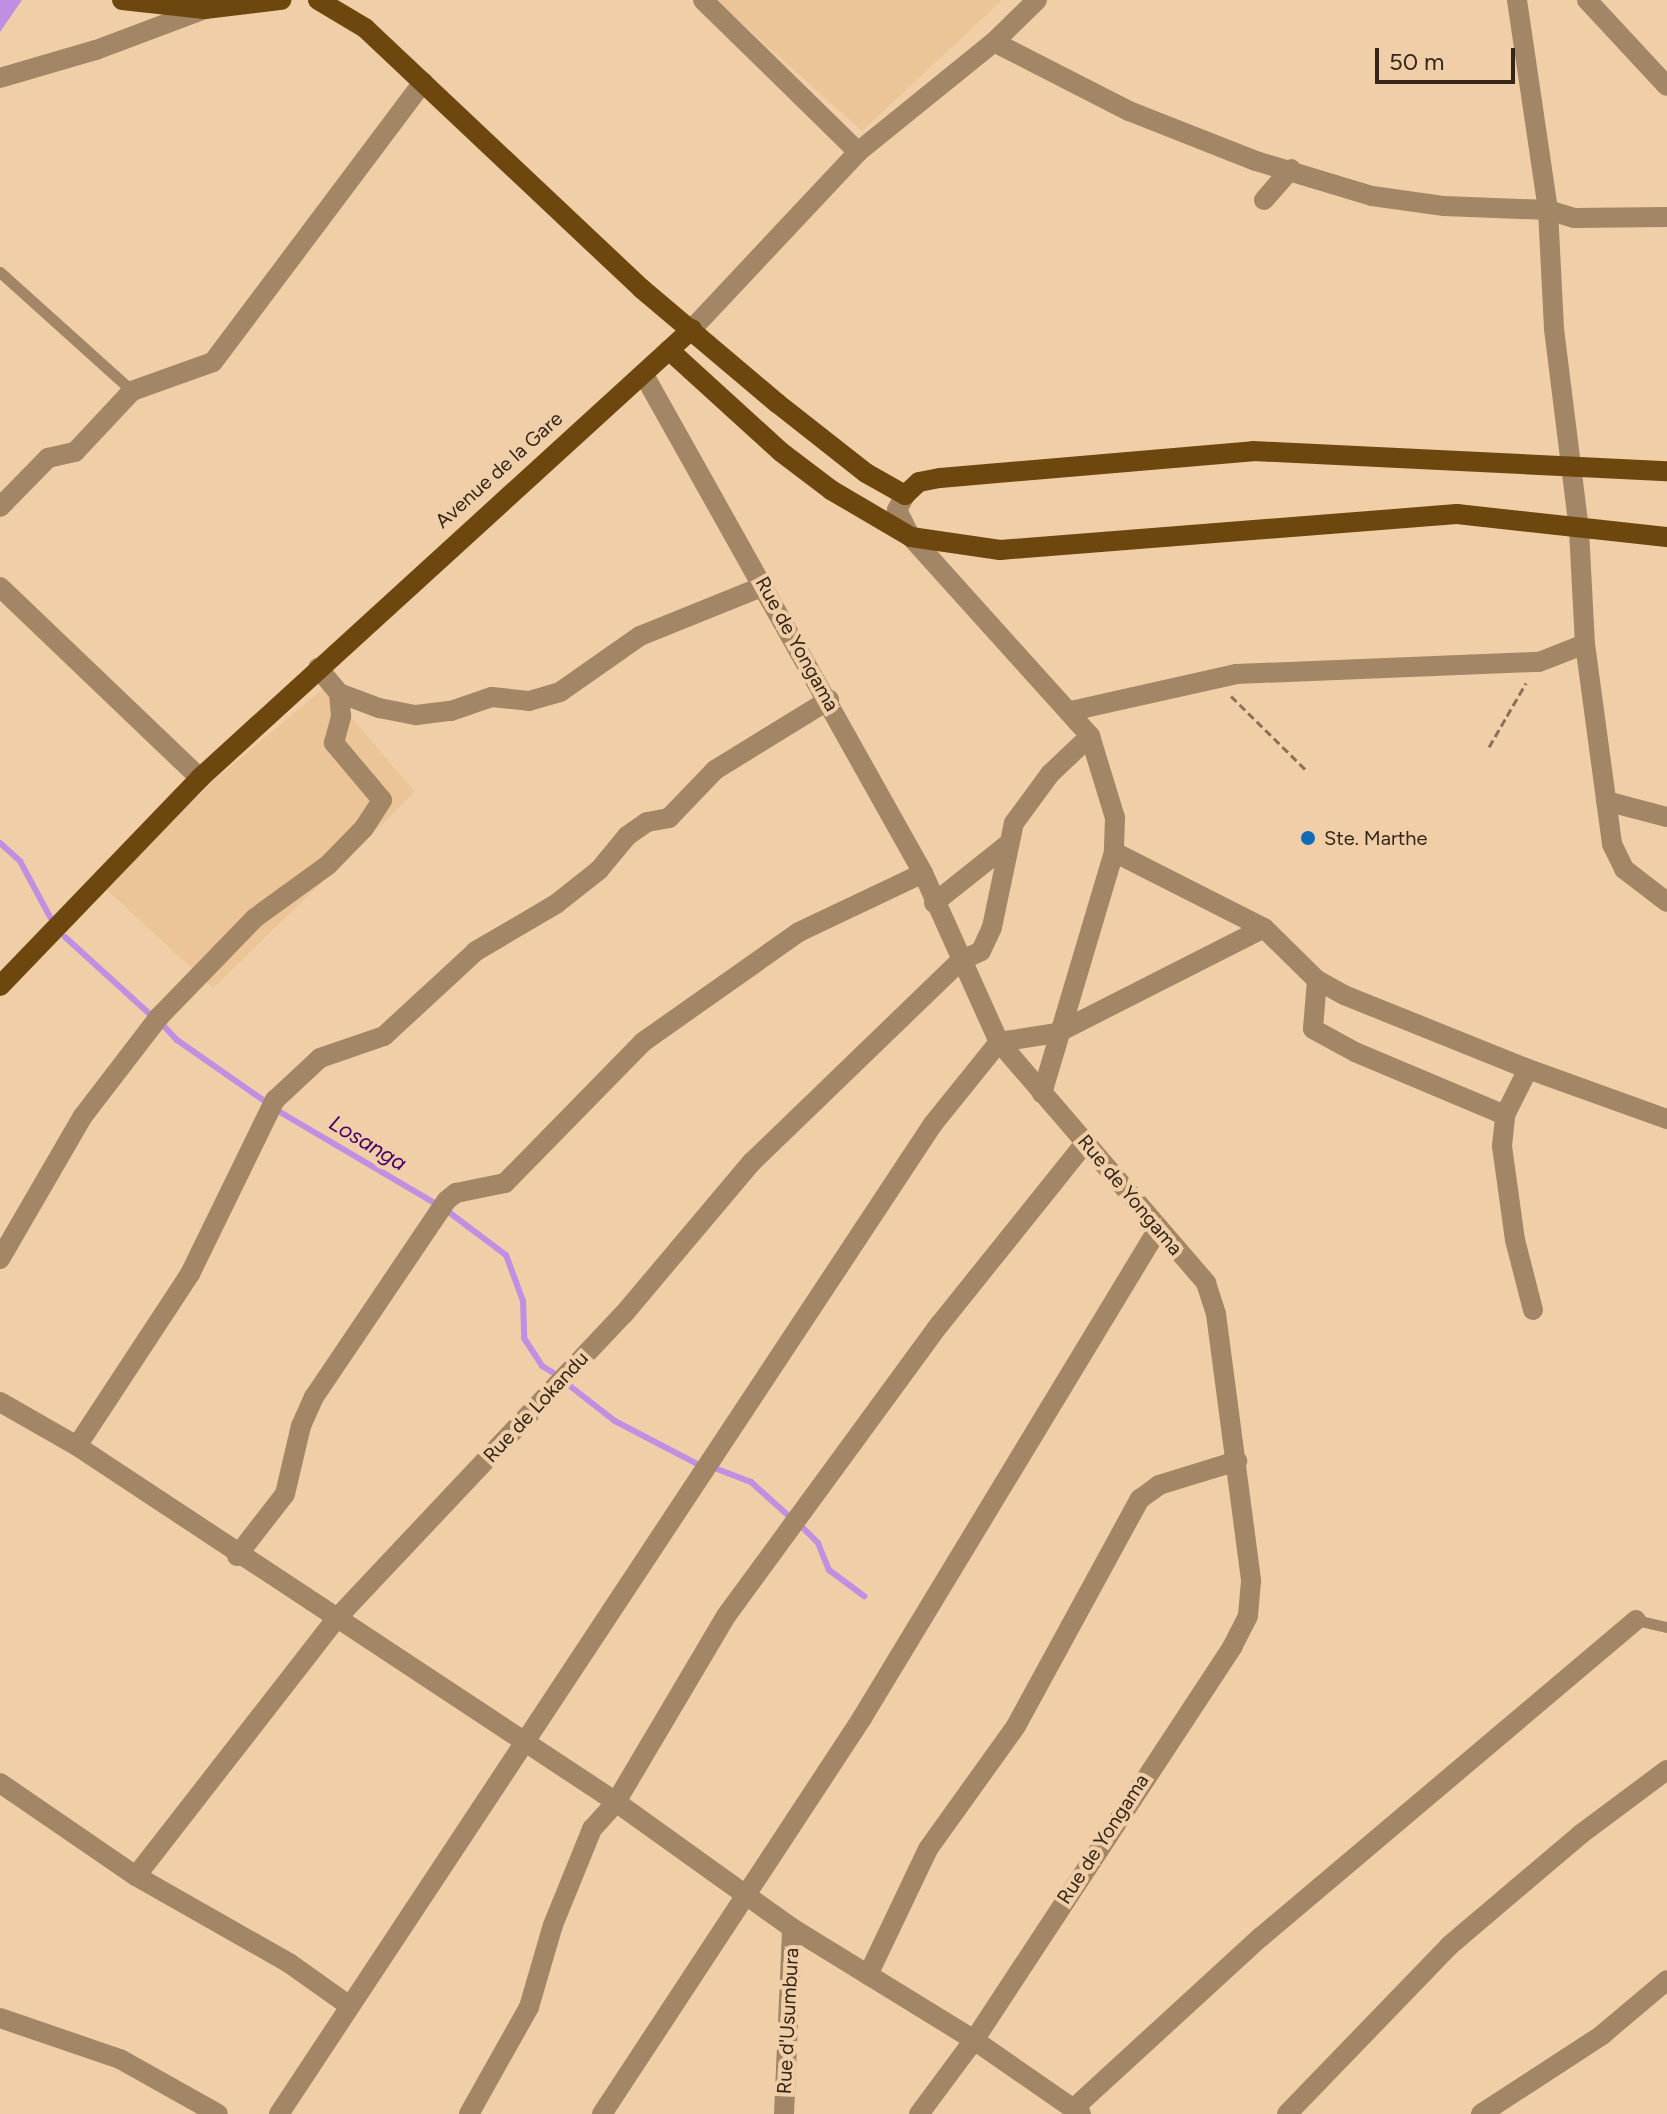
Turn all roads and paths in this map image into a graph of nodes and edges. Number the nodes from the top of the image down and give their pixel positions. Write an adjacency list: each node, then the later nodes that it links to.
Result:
1 (122, 0): 8 (main road)
2 (281, 0): 8 (main road)
3 (318, 0): 11 (main road)
4 (703, 0): 13 (street)
5 (1037, 0): 9 (street, Avenue de la Gare)
6 (1517, 0): 16 (street)
7 (1587, 0): 12 (street)
8 (205, 9): 10 (street)
9 (994, 42): 13 (street, Avenue de la Gare); 14 (street)
10 (0, 78)
11 (423, 82): 19 (main road); 22 (street)
12 (1667, 86)
13 (858, 152): 19 (street, Avenue de la Gare)
14 (1291, 169): 15 (street); 16 (street)
15 (1264, 200)
16 (1548, 210): 17 (street); 23 (street)
17 (1667, 217)
18 (0, 272): 22 (lane)
19 (692, 329): 20 (main road, Avenue de la Gare); 25 (main road)
20 (669, 350): 21 (main road, Avenue de la Gare); 28 (main road)
21 (644, 375): 30 (street, Rue de Yongama); 34 (main road, Avenue de la Gare)
22 (132, 391): 26 (street)
23 (1570, 469): 24 (main road); 25 (main road); 27 (street)
24 (1667, 471)
25 (905, 495): 28 (street)
26 (0, 507)
27 (1579, 530): 28 (main road); 29 (main road); 32 (street)
28 (911, 537): 38 (street)
29 (1667, 537)
30 (764, 586): 36 (street); 37 (street, Rue de Yongama)
31 (0, 587): 42 (street)
32 (1585, 644): 33 (street); 43 (street)
33 (1539, 662): 35 (street); 40 (path)
34 (318, 668): 36 (street); 42 (main road, Avenue de la Gare)
35 (1214, 679): 38 (street); 41 (path)
36 (339, 693): 62 (street)
37 (829, 700): 47 (street, Rue de Yongama); 65 (street)
38 (1071, 711): 39 (street)
39 (1090, 736): 45 (street); 46 (street)
40 (1489, 747)
41 (1308, 772)
42 (200, 778): 53 (main road, Avenue de la Gare)
43 (1606, 801): 44 (street); 48 (street)
44 (1667, 817)
45 (1007, 845): 49 (street); 51 (street, Rue de Lokandu)
46 (1114, 852): 50 (street); 54 (street)
47 (923, 873): 49 (street, Rue de Yongama); 67 (street)
48 (1667, 902)
49 (934, 903): 51 (street, Rue de Yongama)
50 (1264, 928): 52 (street); 54 (street)
51 (960, 961): 55 (street, Rue de Yongama); 68 (street, Rue de Lokandu)
52 (1317, 980): 56 (street); 58 (street)
53 (0, 986)
54 (1057, 1033): 55 (street); 57 (street)
55 (999, 1042): 57 (street, Rue de Yongama); 71 (street)
56 (1528, 1069): 58 (street); 59 (street)
57 (1042, 1093): 60 (street, Rue de Yongama)
58 (1505, 1115): 63 (street)
59 (1667, 1119)
60 (1086, 1142): 61 (street, Rue de Yongama); 74 (street)
61 (1158, 1229): 66 (street, Rue de Yongama); 76 (street)
62 (0, 1259)
63 (1533, 1310)
64 (0, 1402): 65 (street)
65 (77, 1446): 67 (street)
66 (1237, 1461): 78 (street); 82 (street, Rue de Yongama)
67 (237, 1556): 68 (street)
68 (337, 1618): 71 (street); 75 (street, Rue de Lokandu)
69 (1636, 1620): 70 (lane); 83 (street)
70 (1667, 1627)
71 (525, 1743): 74 (street); 80 (street)
72 (1667, 1770): 90 (street)
73 (0, 1783): 75 (street)
74 (616, 1802): 76 (street); 86 (street)
75 (136, 1876): 80 (street)
76 (748, 1895): 77 (street); 87 (street)
77 (792, 1928): 78 (street); 88 (street, Rue d'Usumbura)
78 (868, 1975): 82 (street)
79 (1667, 1980): 91 (street)
80 (348, 2005): 85 (street)
81 (0, 2018): 84 (street)
82 (974, 2040): 83 (street); 89 (street, Rue de Yongama)
83 (1077, 2111)
84 (218, 2114)
85 (279, 2114)
86 (469, 2114)
87 (602, 2114)
88 (784, 2114)
89 (919, 2114)
90 (1287, 2114)
91 (1481, 2114)

